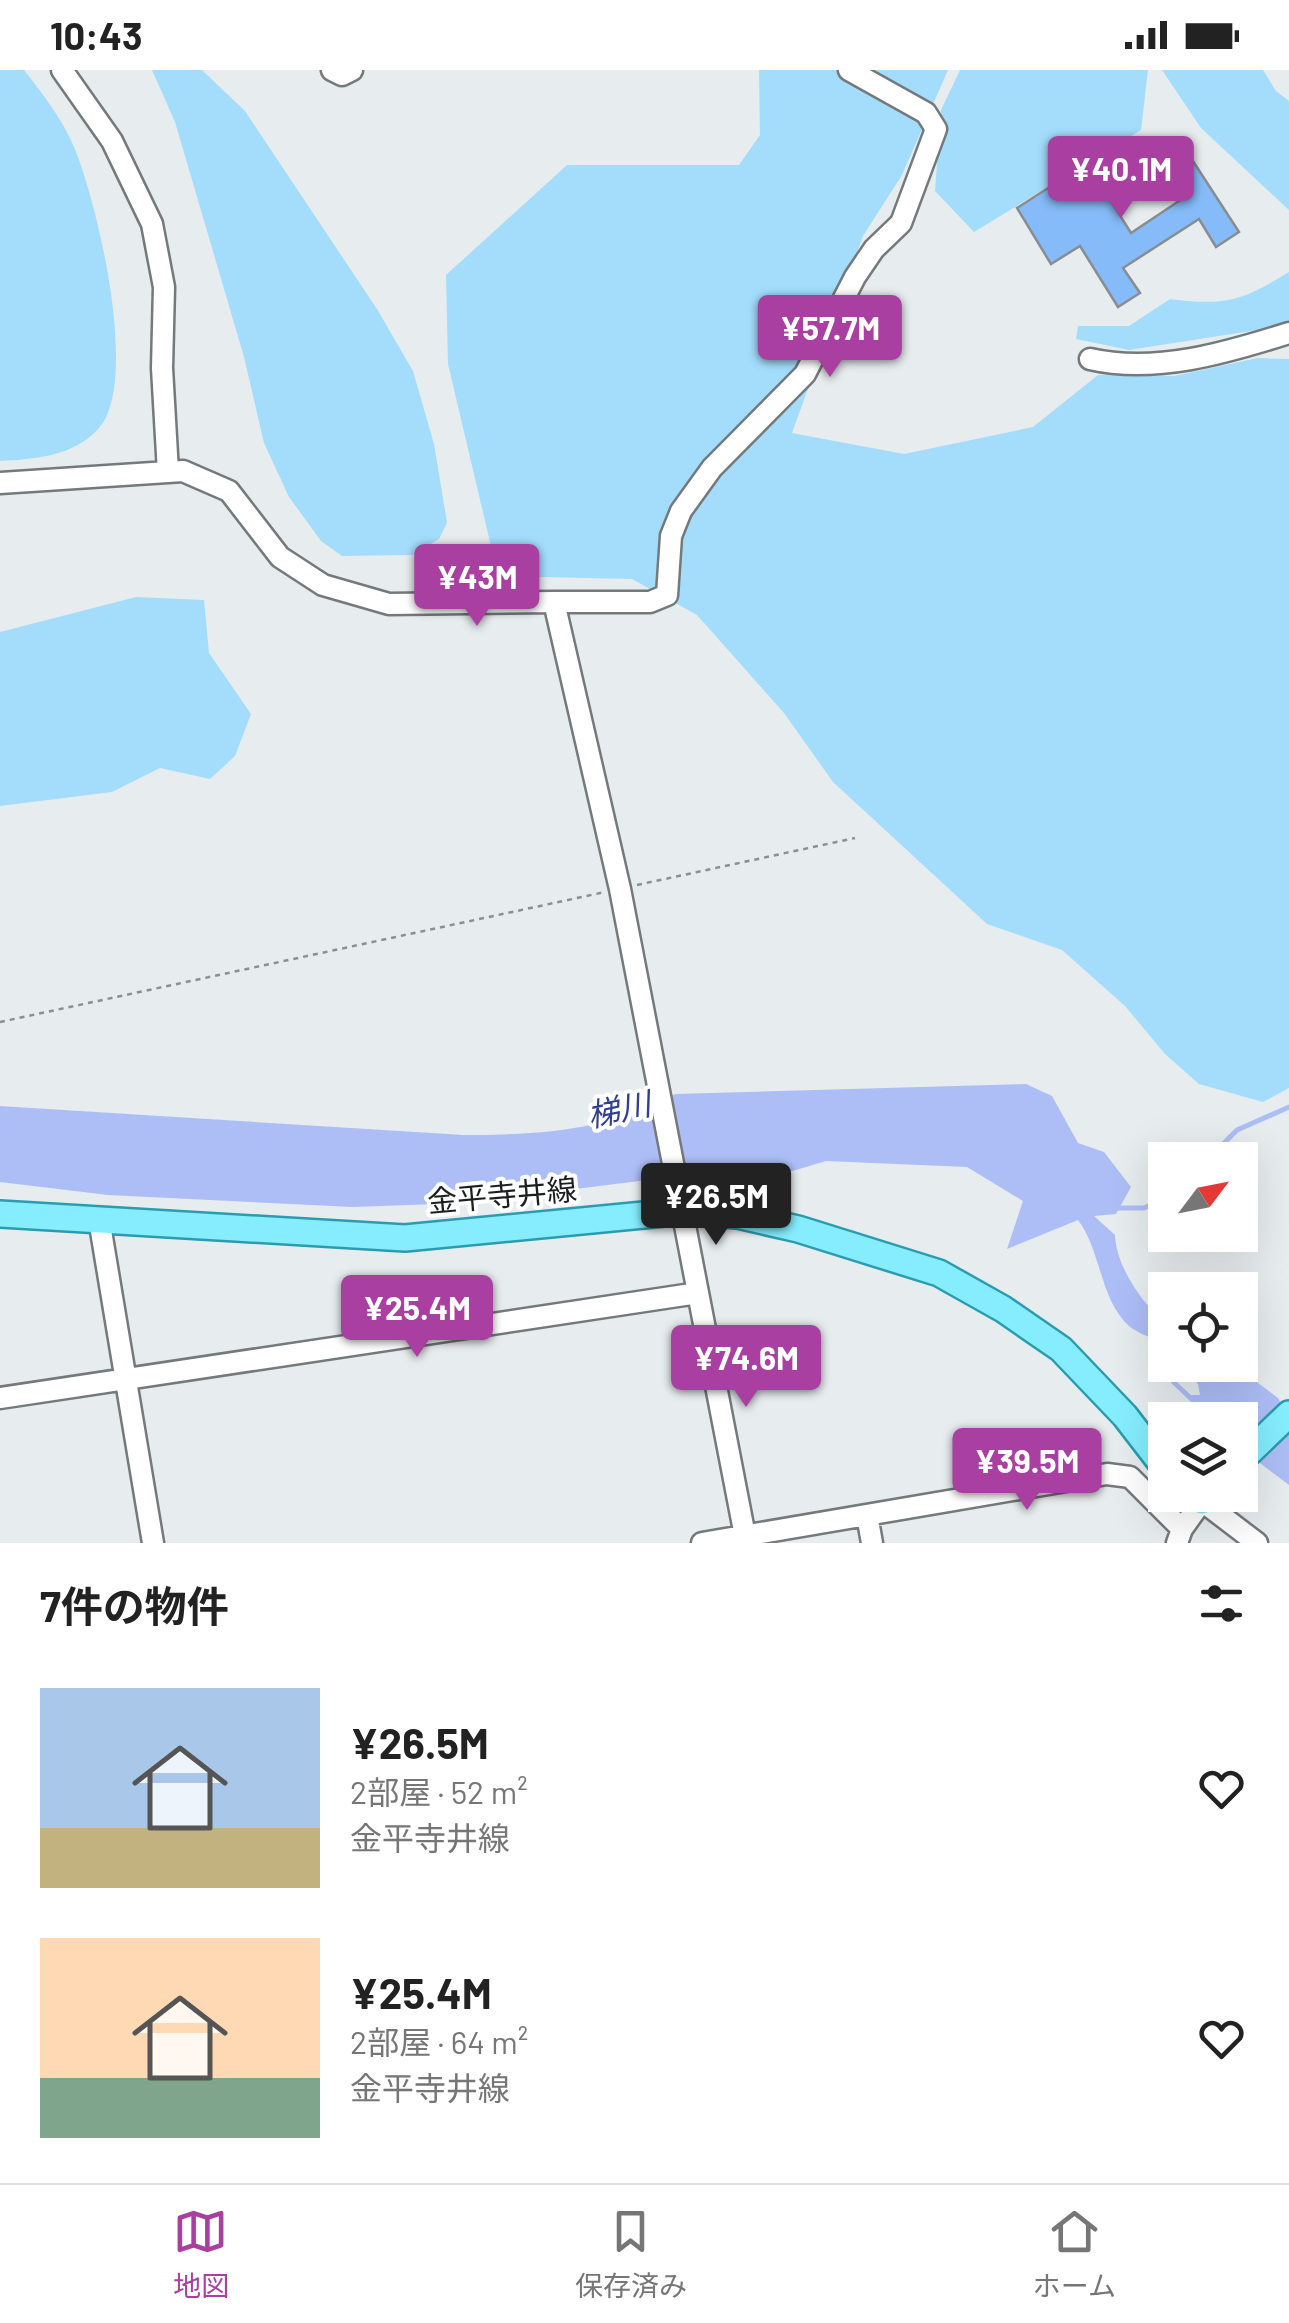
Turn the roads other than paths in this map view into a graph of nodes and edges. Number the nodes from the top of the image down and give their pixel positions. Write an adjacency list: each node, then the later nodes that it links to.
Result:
1 (62, 70): 7 (street)
2 (332, 70): 3 (street)
3 (352, 70)
4 (849, 70): 9 (street)
5 (1289, 333): 6 (street)
6 (1090, 359)
7 (168, 472): 8 (street); 9 (street)
8 (0, 483)
9 (554, 602): 10 (street)
10 (685, 1211): 12 (main road, 金平寺井線); 13 (street); 18 (main road, 金平寺井線)
11 (0, 1214): 12 (main road, 金平寺井線)
12 (99, 1219): 14 (street)
13 (698, 1293): 14 (street); 22 (street)
14 (128, 1377): 15 (street); 24 (street)
15 (0, 1398)
16 (1289, 1414): 17 (main road)
17 (1258, 1444)
18 (1148, 1446)
19 (1194, 1512): 23 (street)
20 (1220, 1512): 27 (street)
21 (867, 1515): 22 (street); 23 (street); 26 (street)
22 (745, 1536): 25 (street)
23 (1180, 1536)
24 (152, 1543)
25 (702, 1543)
26 (872, 1543)
27 (1257, 1543)

